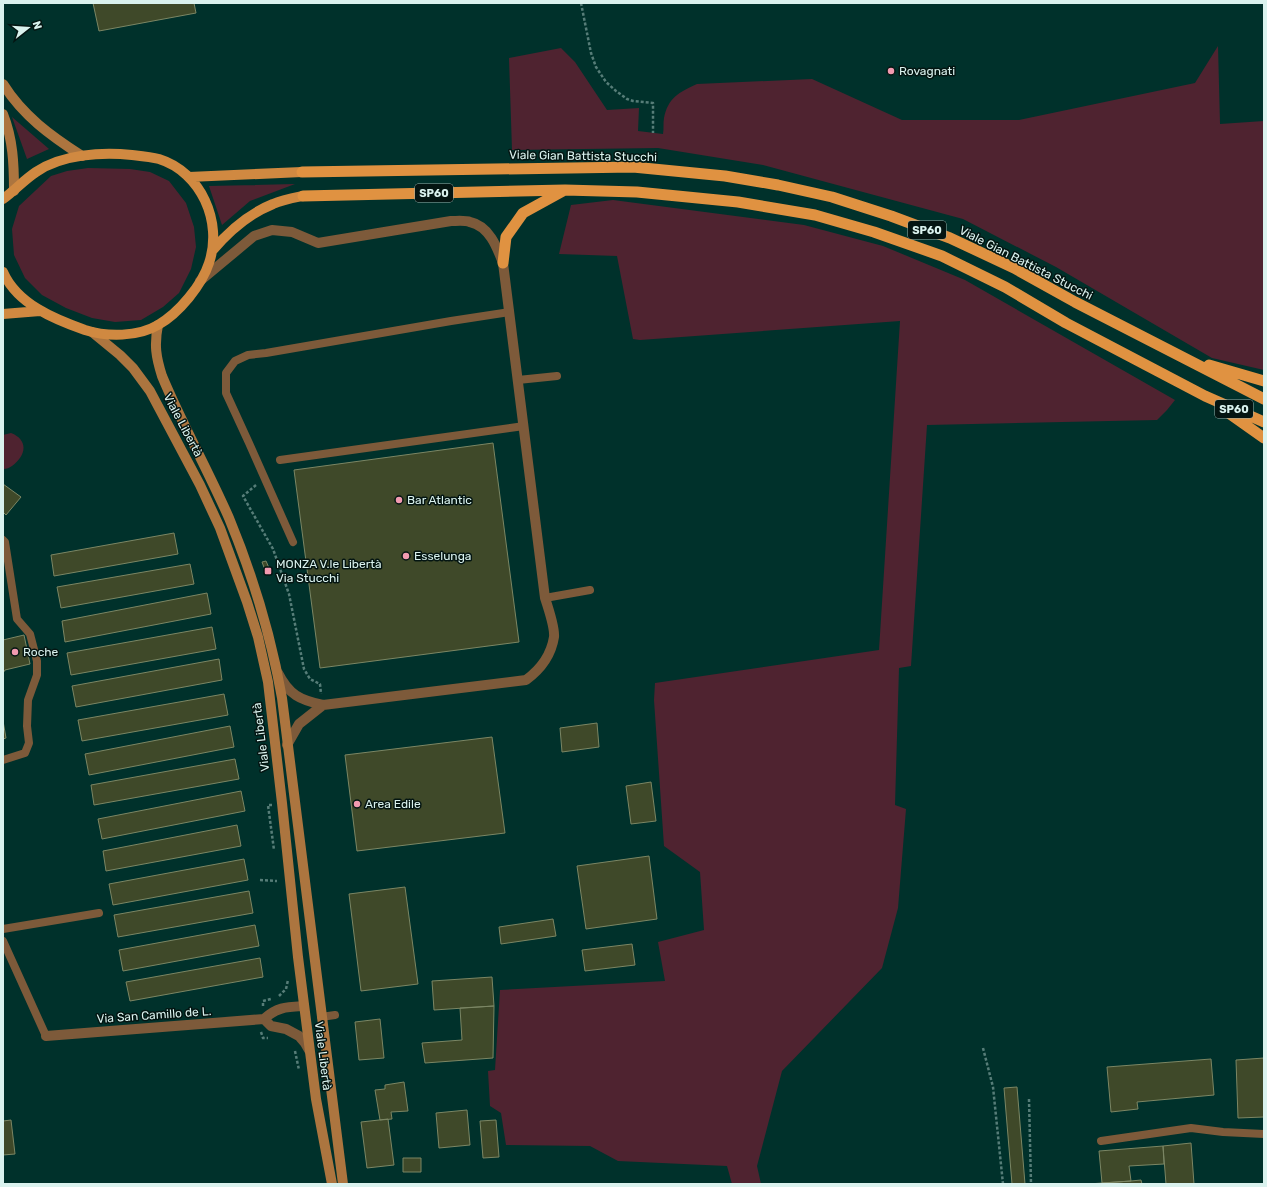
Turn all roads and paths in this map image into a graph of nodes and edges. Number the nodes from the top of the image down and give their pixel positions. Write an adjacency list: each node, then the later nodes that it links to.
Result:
1 (581, 3): 4 (path)
2 (3, 84): 5 (main road)
3 (3, 114): 9 (main road)
4 (653, 133)
5 (82, 156): 7 (main road); 9 (main road)
6 (302, 172): 7 (main road, Viale Gian Battista Stucchi / SP60); 22 (highway, Viale Gian Battista Stucchi / SP60)
7 (189, 177): 13 (main road)
8 (565, 190): 10 (highway, SP60); 14 (highway); 26 (highway, SP60)
9 (14, 191): 11 (main road); 12 (main road)
10 (303, 196): 13 (main road, SP60)
11 (3, 199)
12 (3, 206)
13 (212, 251): 16 (main road)
14 (503, 263): 16 (street); 18 (street)
15 (3, 272): 17 (main road)
16 (199, 283): 20 (main road)
17 (40, 311): 19 (main road); 21 (main road)
18 (510, 312): 24 (street); 33 (lane)
19 (3, 314)
20 (158, 325): 21 (main road); 36 (main road, Viale Libertà)
21 (92, 332): 47 (main road, Viale Libertà)
22 (1186, 358): 25 (highway); 27 (highway, Viale Gian Battista Stucchi / SP60)
23 (558, 376): 24 (lane)
24 (518, 380): 29 (street)
25 (1264, 381)
26 (1205, 396): 28 (highway, SP60); 30 (highway)
27 (1264, 400)
28 (1264, 422)
29 (524, 426): 31 (lane); 35 (street)
30 (1264, 438)
31 (280, 460)
32 (3, 540): 39 (lane)
33 (293, 542)
34 (590, 590): 35 (lane)
35 (545, 598): 37 (street)
36 (277, 671): 37 (street); 38 (main road, Viale Libertà)
37 (323, 705): 38 (street)
38 (287, 745): 49 (main road, Viale Libertà)
39 (3, 760)
40 (272, 805): 41 (path)
41 (274, 850)
42 (260, 880): 43 (path)
43 (277, 881)
44 (100, 913): 45 (lane)
45 (3, 929)
46 (3, 941): 51 (lane)
47 (304, 1006): 50 (street); 53 (main road, Viale Libertà)
48 (335, 1015): 49 (lane)
49 (322, 1017): 58 (main road, Viale Libertà)
50 (264, 1019): 51 (street, Via San Camillo de L.); 53 (street)
51 (46, 1036)
52 (984, 1048): 59 (path)
53 (309, 1050): 57 (main road, Viale Libertà)
54 (1029, 1099): 60 (path)
55 (1264, 1134): 56 (lane)
56 (1101, 1141)
57 (332, 1184)
58 (343, 1184)
59 (1003, 1184)
60 (1031, 1184)

